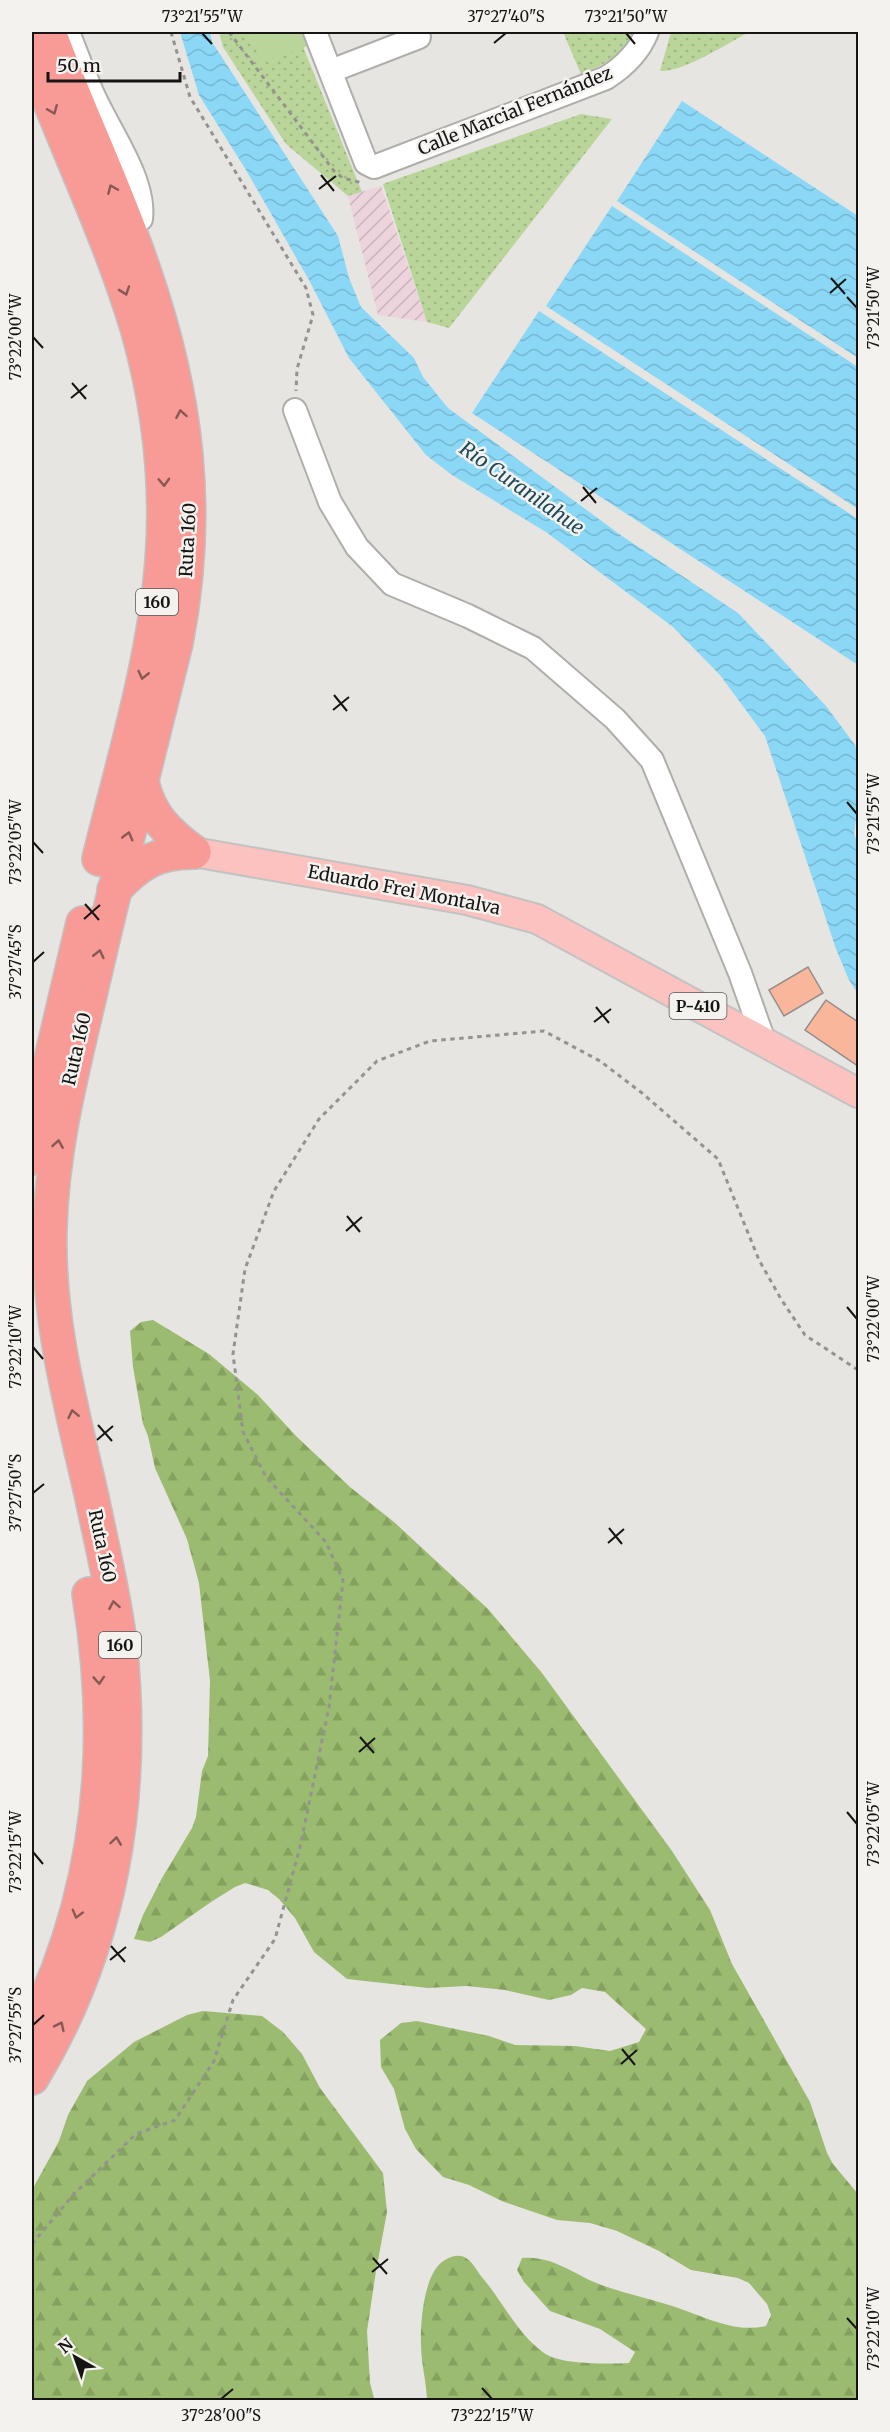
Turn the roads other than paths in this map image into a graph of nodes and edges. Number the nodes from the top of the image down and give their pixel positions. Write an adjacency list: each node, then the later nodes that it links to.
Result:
1 (50, 32): 8 (highway, Ruta 160 / 160, one-way to 1)
2 (68, 32): 8 (street)
3 (315, 32): 7 (street)
4 (647, 32): 7 (street, Calle Marcial Fernández)
5 (419, 37): 7 (street)
6 (32, 56): 15 (highway, Ruta 160 / 160, one-way to 15)
7 (330, 71)
8 (128, 226): 10 (highway, Ruta 160 / 160, one-way to 8)
9 (295, 410): 13 (street)
10 (142, 782): 11 (highway); 12 (highway, Ruta 160 / 160, one-way to 10)
11 (194, 852): 12 (highway); 13 (main road, Eduardo Frei Montalva / P-410)
12 (114, 890): 18 (highway, Ruta 160 / 160, one-way to 12)
13 (764, 1041): 14 (main road, Eduardo Frei Montalva / P-410)
14 (858, 1093)
15 (32, 1158)
16 (32, 1313): 17 (highway, Ruta 160 / 160, one-way to 17)
17 (32, 2029)
18 (32, 2078)

